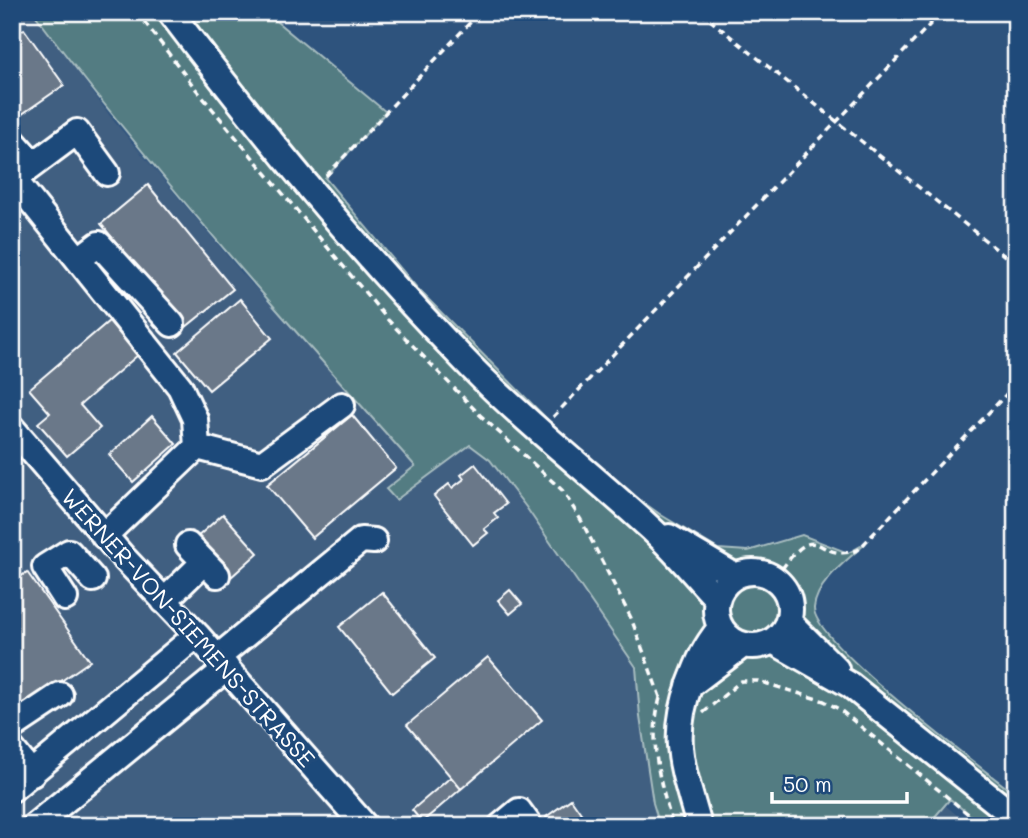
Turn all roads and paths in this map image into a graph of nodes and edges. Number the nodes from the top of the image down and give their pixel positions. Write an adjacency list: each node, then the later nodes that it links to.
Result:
1 (137, 12): 38 (path)
2 (170, 12): 10 (street)
3 (480, 12): 10 (path)
4 (700, 12): 6 (path)
5 (942, 12): 6 (path)
6 (837, 123): 12 (path); 17 (path)
7 (12, 140): 8 (street)
8 (20, 173): 9 (street); 11 (street)
9 (107, 173)
10 (313, 190): 17 (street)
11 (79, 259): 13 (street); 18 (street)
12 (1016, 265)
13 (172, 324)
14 (1016, 384): 26 (path)
15 (342, 405): 18 (street)
16 (12, 428): 20 (street, WERNER-VON-SIEMENS-STRASSE)
17 (538, 432): 19 (street)
18 (197, 447): 20 (street)
19 (650, 527): 24 (street); 27 (street)
20 (104, 536): 22 (street, WERNER-VON-SIEMENS-STRASSE)
21 (373, 541): 34 (street)
22 (123, 557): 25 (street); 28 (street, WERNER-VON-SIEMENS-STRASSE)
23 (203, 561): 28 (street)
24 (735, 576): 26 (street); 27 (street)
25 (93, 579): 25 (street)
26 (775, 579): 29 (street)
27 (717, 599): 30 (street)
28 (164, 601): 31 (street, WERNER-VON-SIEMENS-STRASSE)
29 (788, 621): 32 (street); 36 (street)
30 (720, 628): 33 (street); 35 (street)
31 (197, 635): 34 (street, WERNER-VON-SIEMENS-STRASSE); 41 (street)
32 (773, 641): 33 (street); 36 (street)
33 (743, 645): 35 (street)
34 (222, 663): 44 (street); 45 (street, WERNER-VON-SIEMENS-STRASSE)
35 (689, 685): 38 (street)
36 (850, 685): 43 (street)
37 (60, 695): 39 (street)
38 (680, 711): 48 (street); 49 (path)
39 (12, 727)
40 (12, 749): 41 (street)
41 (32, 774): 42 (street)
42 (12, 789)
43 (1016, 818)
44 (34, 826)
45 (365, 826)
46 (500, 826): 47 (street)
47 (530, 826)
48 (699, 826)
49 (983, 826)

